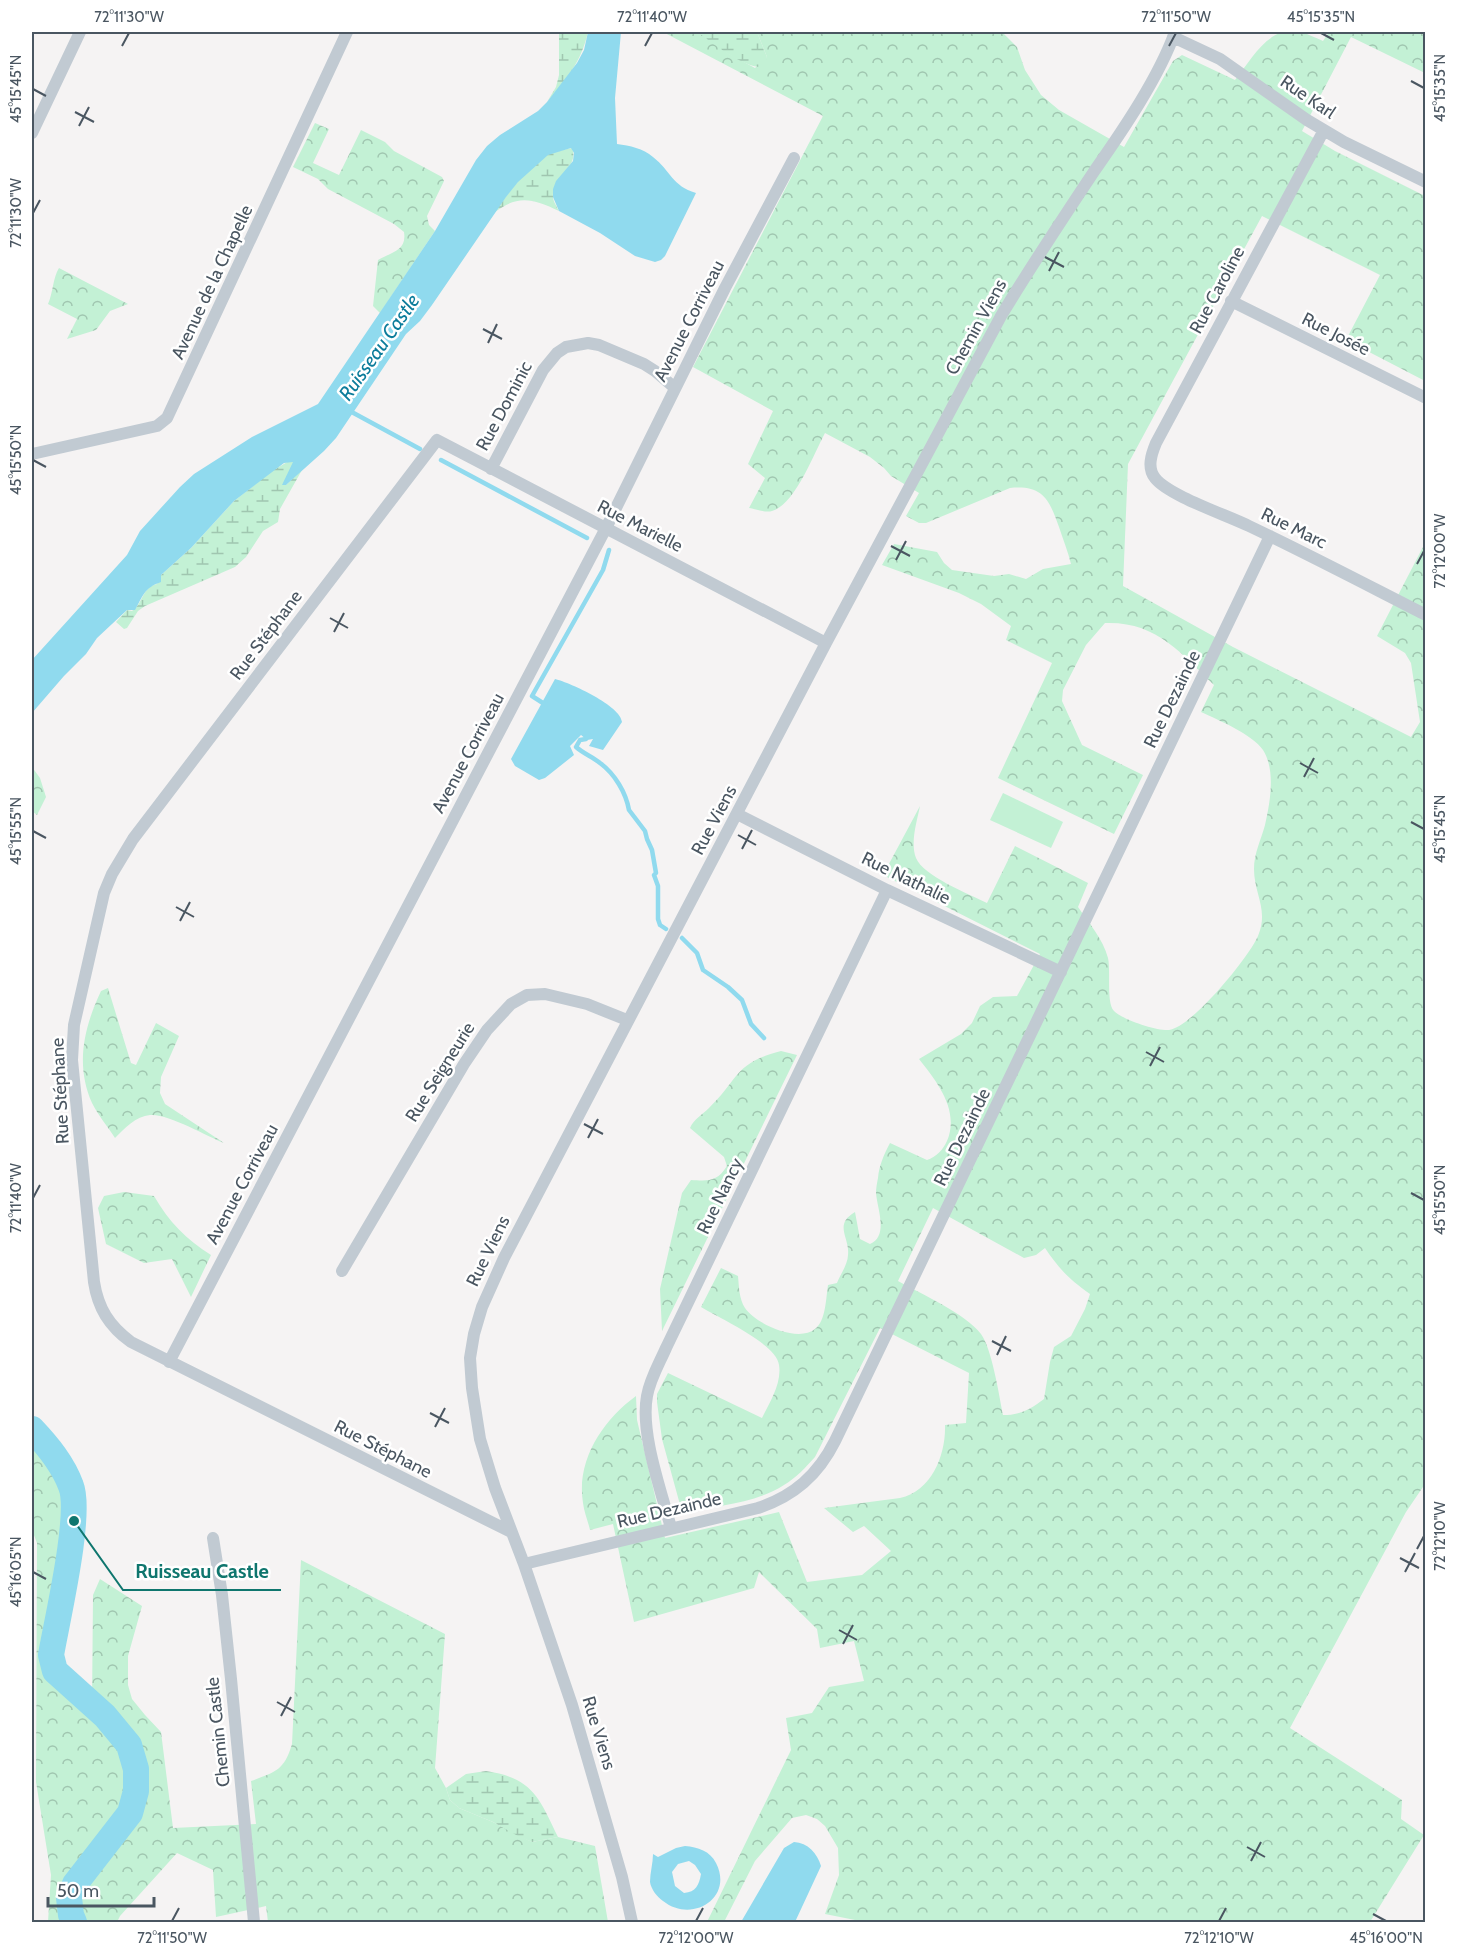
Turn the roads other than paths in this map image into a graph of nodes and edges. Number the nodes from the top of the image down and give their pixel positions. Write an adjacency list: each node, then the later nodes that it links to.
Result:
1 (80, 32): 5 (street)
2 (347, 32): 12 (street, Avenue de la Chapelle)
3 (1174, 34): 4 (street, Rue Karl); 18 (street, Chemin Viens)
4 (1324, 130): 7 (street, Rue Karl); 8 (street, Rue Caroline)
5 (32, 133)
6 (794, 158): 9 (street, Avenue Corriveau)
7 (1425, 182)
8 (1231, 301): 10 (street, Rue Josée); 14 (street, Rue Caroline)
9 (675, 388): 13 (street, Rue Dominic); 15 (street, Avenue Corriveau)
10 (1425, 398)
11 (437, 440): 13 (street, Rue Marielle); 24 (street, Rue Stéphane)
12 (32, 454)
13 (490, 469): 15 (street, Rue Marielle)
14 (1151, 470): 16 (street, Rue Marc)
15 (606, 528): 18 (street, Rue Marielle); 24 (street, Avenue Corriveau)
16 (1270, 536): 17 (street, Rue Marc); 21 (street, Rue Dezainde)
17 (1425, 615)
18 (826, 643): 19 (street, Rue Viens)
19 (737, 814): 20 (street, Rue Nathalie); 22 (street, Rue Viens)
20 (887, 890): 21 (street, Rue Nathalie); 25 (street, Rue Nancy)
21 (1061, 972): 25 (street, Rue Dezainde)
22 (627, 1020): 23 (street, Rue Seigneurie); 26 (street, Rue Viens)
23 (342, 1271)
24 (170, 1362): 26 (street, Rue Stéphane)
25 (671, 1528): 28 (street, Rue Dezainde)
26 (511, 1532): 28 (street, Rue Viens)
27 (213, 1538): 29 (street, Chemin Castle)
28 (524, 1564): 30 (street, Rue Viens)
29 (254, 1923)
30 (632, 1923)

